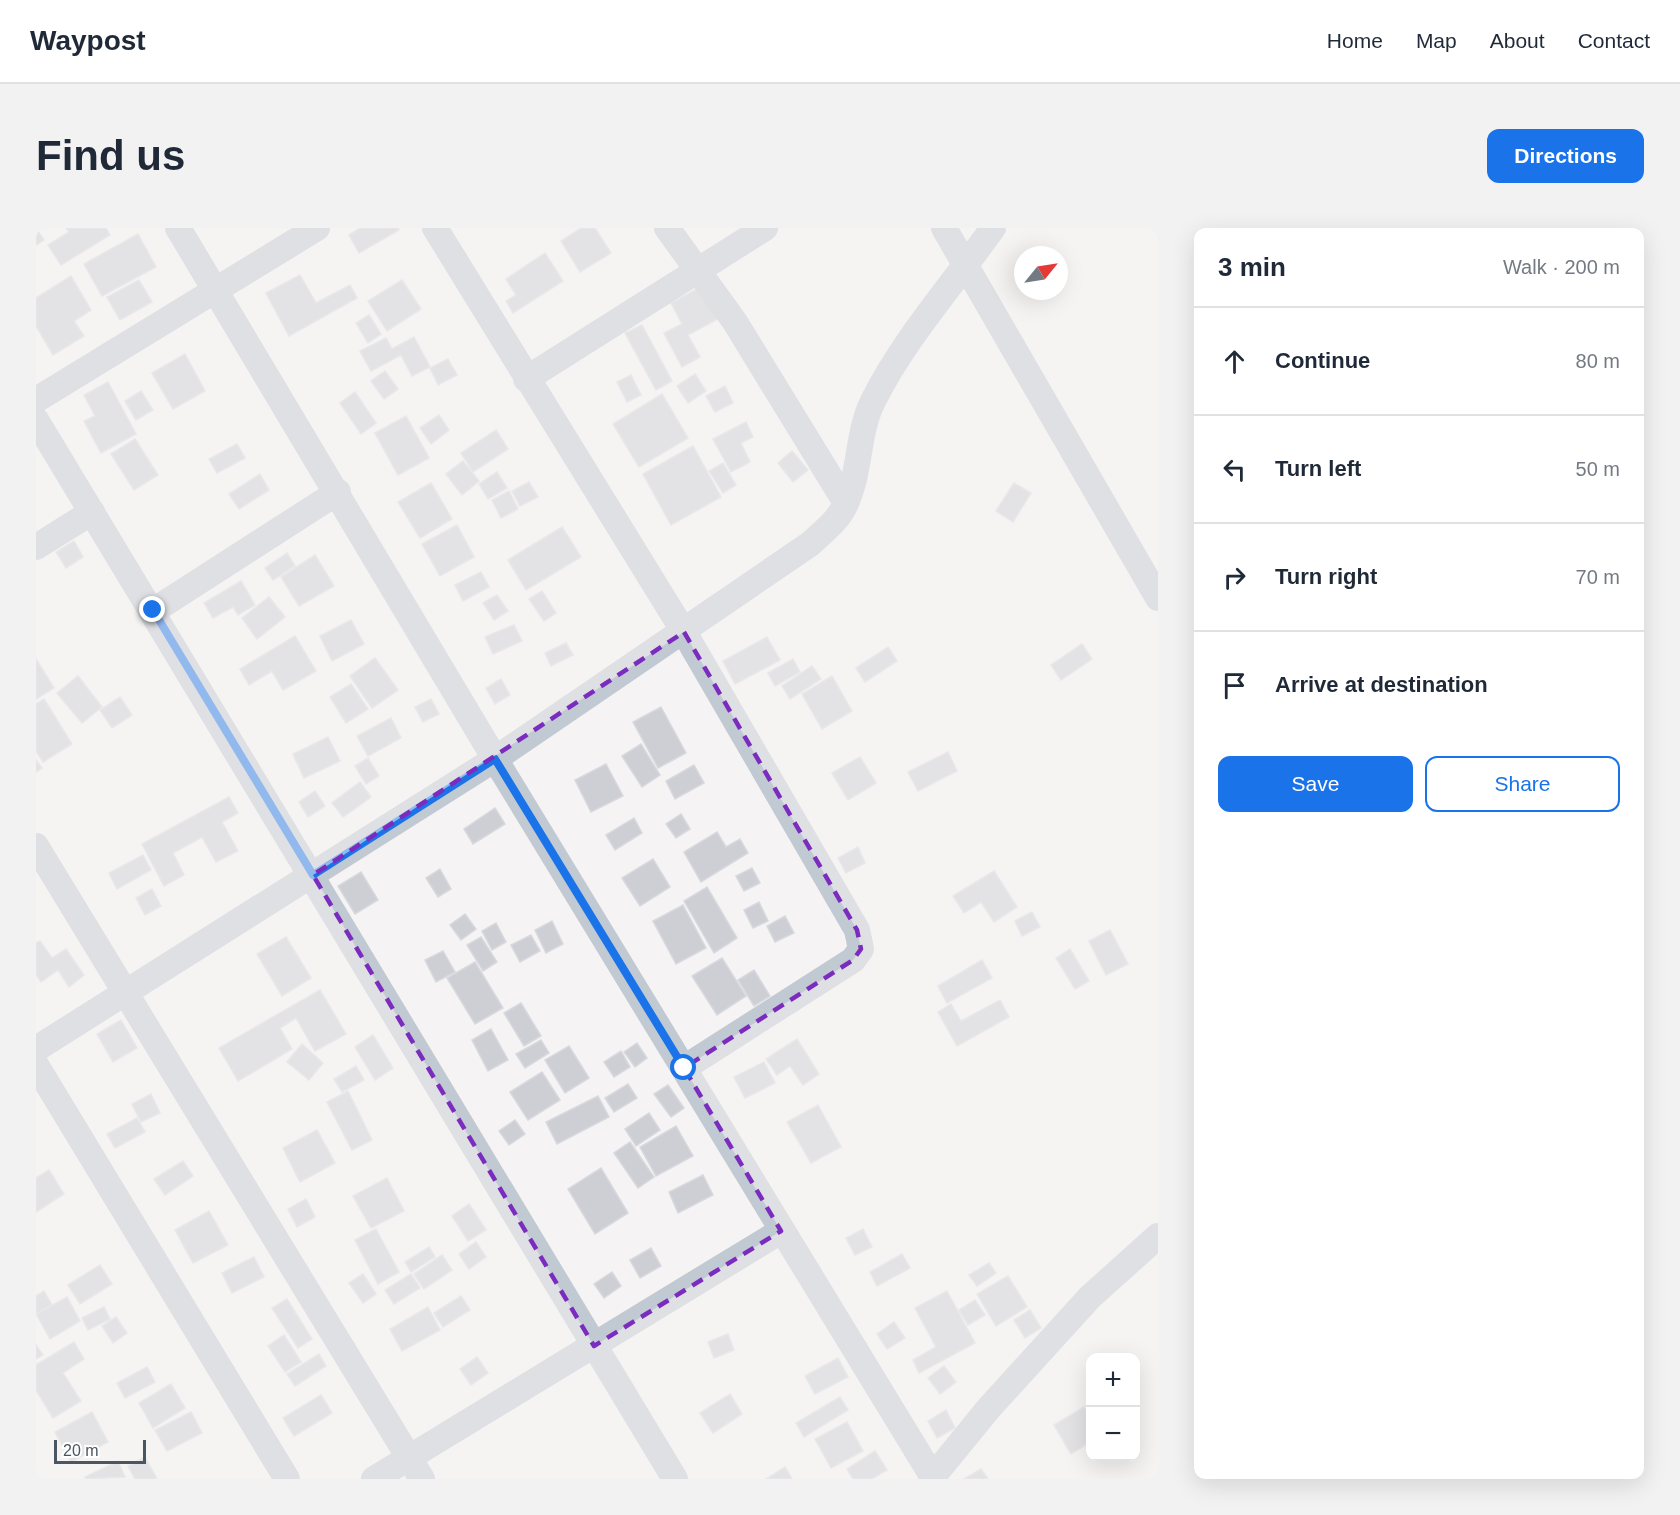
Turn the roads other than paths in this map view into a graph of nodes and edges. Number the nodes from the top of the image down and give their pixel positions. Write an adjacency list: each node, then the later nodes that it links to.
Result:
1 (178, 228): 10 (street)
2 (316, 228): 10 (street)
3 (435, 228): 11 (street)
4 (667, 228): 9 (street)
5 (765, 228): 9 (street)
6 (944, 228): 8 (street)
7 (993, 228): 8 (street)
8 (967, 265): 15 (street); 18 (street)
9 (697, 269): 11 (street); 15 (street)
10 (215, 291): 12 (street); 14 (street)
11 (526, 379): 20 (street)
12 (36, 400)
13 (36, 420): 16 (street)
14 (338, 492): 19 (street); 21 (street)
15 (846, 503): 20 (street)
16 (92, 512): 17 (street); 19 (street)
17 (36, 546)
18 (1158, 598)
19 (153, 610): 23 (street)
20 (684, 632): 21 (street); 27 (street)
21 (495, 759): 23 (street); 27 (street)
22 (36, 846): 24 (street)
23 (313, 875): 24 (street); 30 (street)
24 (126, 992): 25 (street); 31 (street)
25 (36, 1049)
26 (36, 1065): 32 (street)
27 (684, 1068): 28 (street)
28 (781, 1231): 30 (street); 35 (street)
29 (1158, 1236): 35 (street)
30 (594, 1346): 31 (street); 34 (street)
31 (415, 1468): 33 (street)
32 (288, 1479)
33 (374, 1479)
34 (675, 1479)
35 (933, 1479)

